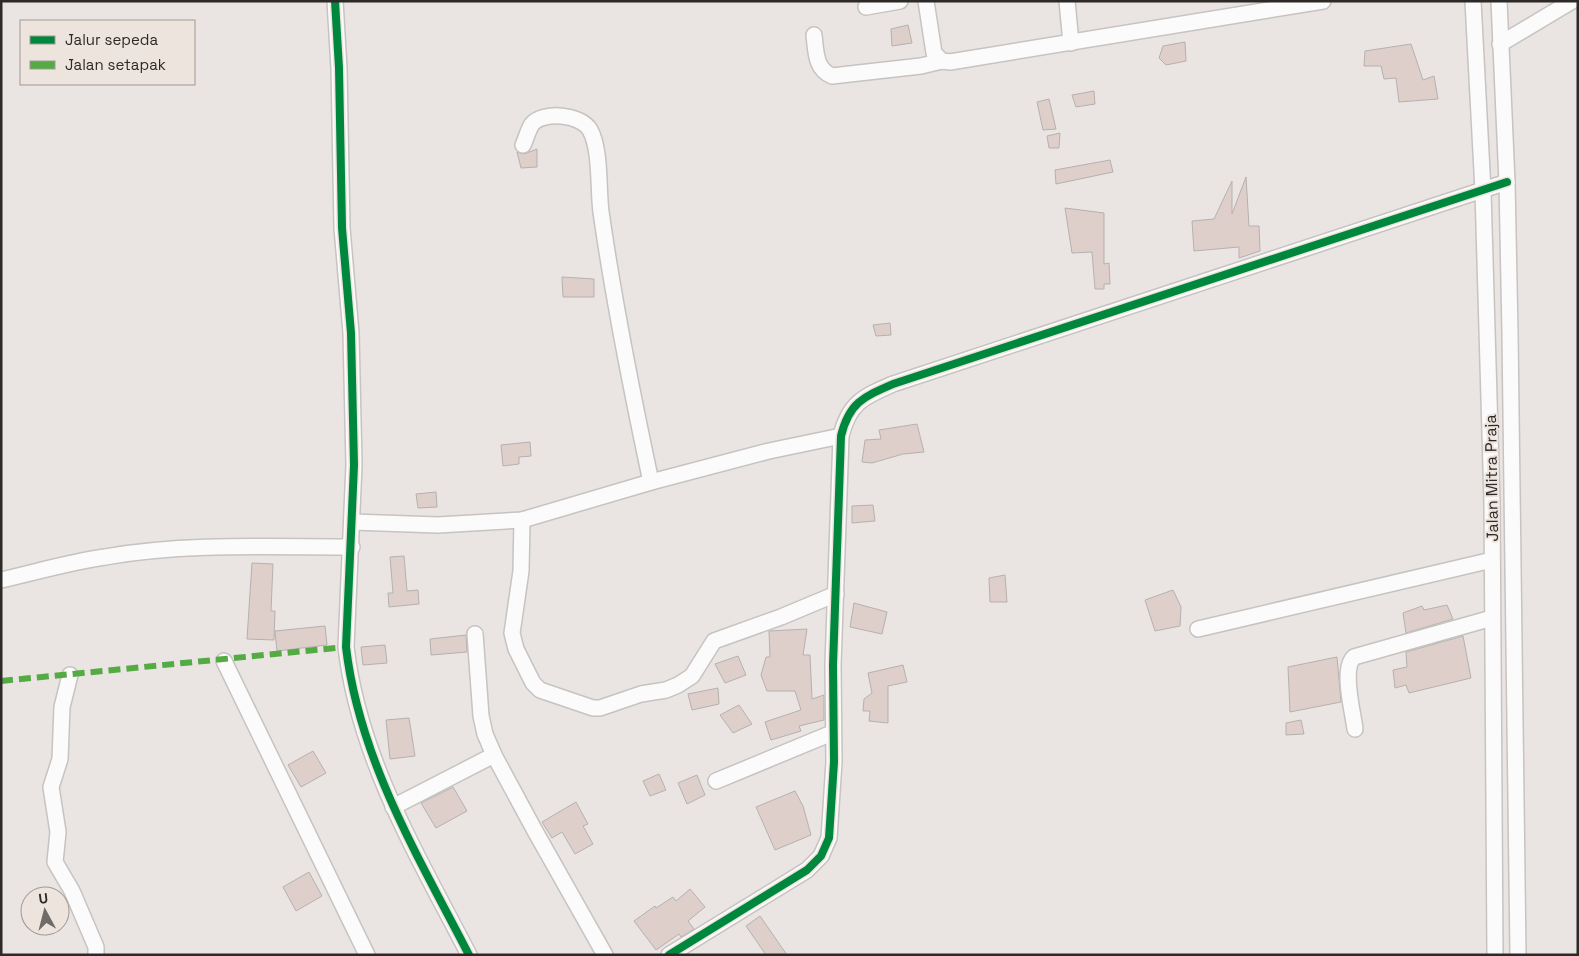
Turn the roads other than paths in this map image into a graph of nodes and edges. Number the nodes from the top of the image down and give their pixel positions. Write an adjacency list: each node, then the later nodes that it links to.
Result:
1 (335, 1): 20 (street)
2 (900, 1): 9 (street)
3 (926, 1): 13 (street)
4 (1066, 1): 11 (street)
5 (1323, 1): 11 (street)
6 (1473, 1): 16 (street, Jalan Mitra Praja)
7 (1499, 1): 12 (street, Jalan Mitra Praja)
8 (1572, 1): 12 (street)
9 (866, 7)
10 (814, 35): 13 (street)
11 (1071, 43): 13 (street)
12 (1500, 44): 15 (street, Jalan Mitra Praja)
13 (942, 61)
14 (523, 146): 18 (street)
15 (1507, 182): 16 (street); 41 (street, Jalan Mitra Praja)
16 (1482, 190): 17 (street); 22 (street, Jalan Mitra Praja)
17 (841, 436): 18 (street); 24 (street)
18 (651, 482): 19 (street)
19 (522, 520): 20 (street); 24 (street)
20 (352, 522): 21 (street)
21 (352, 547): 23 (street); 34 (street)
22 (1492, 560): 25 (street, Jalan Mitra Praja); 26 (street)
23 (1, 580)
24 (836, 594): 31 (street)
25 (1492, 618): 30 (street); 40 (street, Jalan Mitra Praja)
26 (1198, 629)
27 (475, 634): 32 (street)
28 (224, 661): 36 (street)
29 (70, 674): 35 (street)
30 (1355, 729)
31 (832, 733): 33 (street); 39 (street)
32 (494, 755): 34 (street); 38 (street)
33 (716, 781)
34 (393, 807): 37 (street)
35 (96, 955)
36 (366, 955)
37 (469, 955)
38 (605, 955)
39 (669, 955)
40 (1496, 955)
41 (1518, 955)

